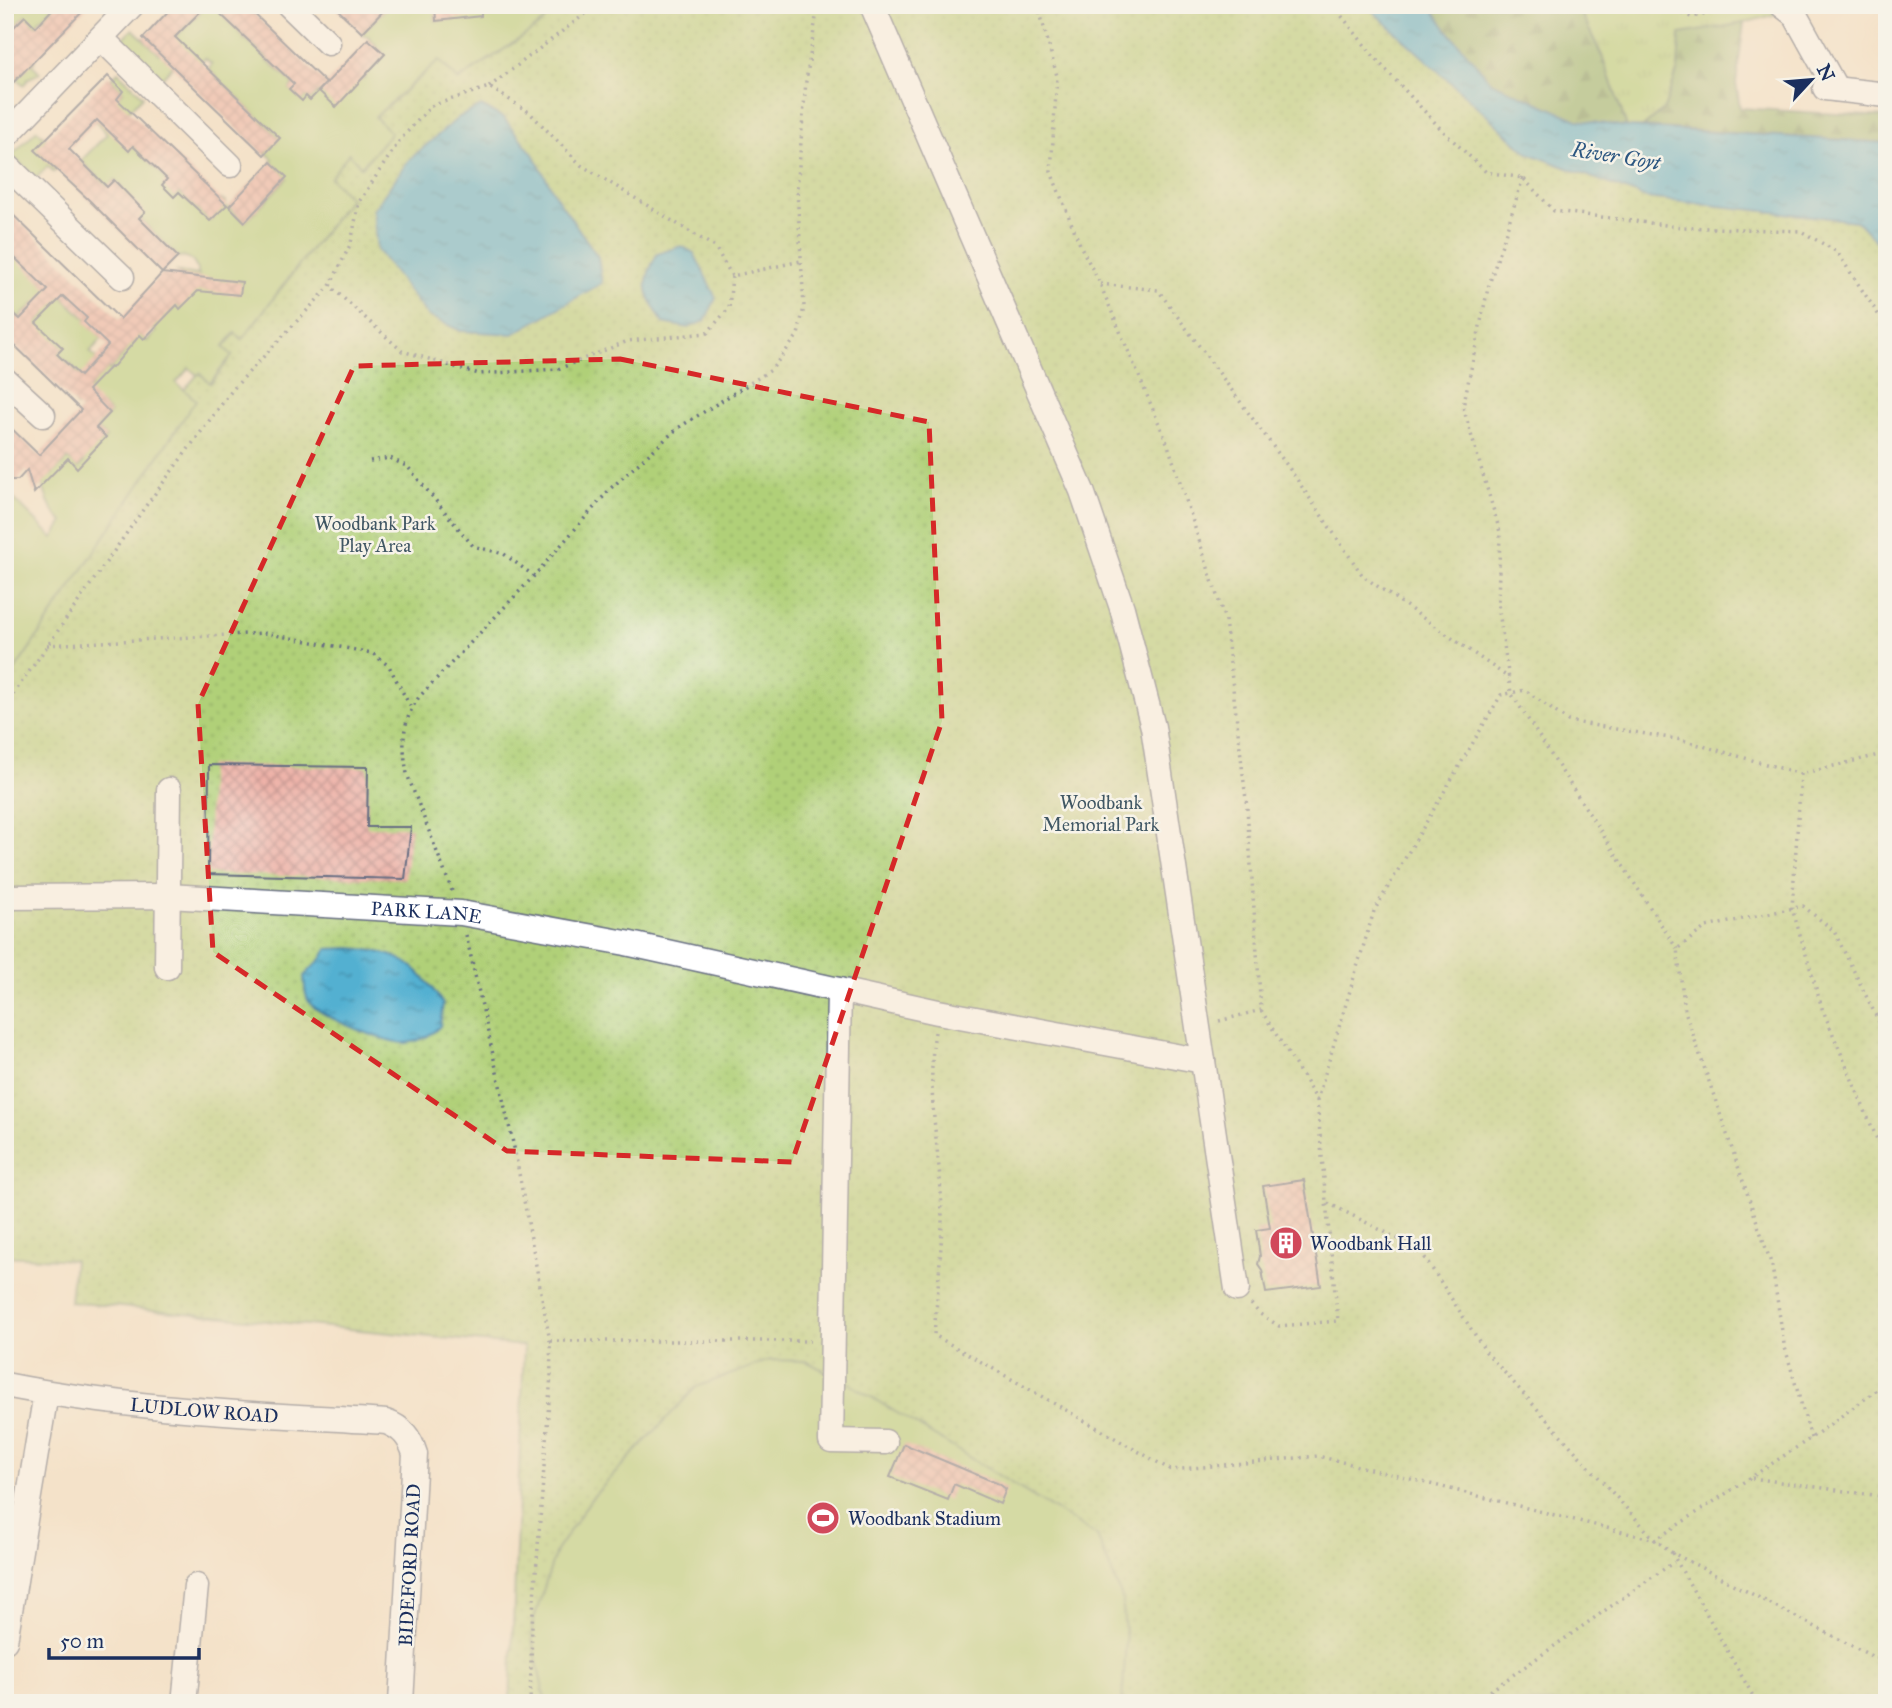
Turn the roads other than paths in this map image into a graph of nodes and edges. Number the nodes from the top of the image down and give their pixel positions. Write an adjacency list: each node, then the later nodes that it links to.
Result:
1 (132, 5): 5 (street)
2 (289, 5): 6 (street)
3 (872, 5): 19 (street)
4 (1782, 5): 7 (street)
5 (101, 38): 8 (street); 10 (street)
6 (328, 43)
7 (1887, 96)
8 (5, 137)
9 (5, 164): 11 (street)
10 (229, 165)
11 (122, 277)
12 (5, 380): 13 (street)
13 (43, 415)
14 (169, 790): 15 (street)
15 (168, 896): 16 (street, PARK LANE); 17 (street); 18 (street, PARK LANE)
16 (5, 897)
17 (166, 967)
18 (838, 990): 19 (street, PARK LANE); 24 (street)
19 (1203, 1061): 20 (street)
20 (1237, 1289)
21 (5, 1385): 22 (street, LUDLOW ROAD)
22 (46, 1394): 23 (street, LUDLOW ROAD); 26 (street)
23 (404, 1431): 28 (street, BIDEFORD ROAD)
24 (885, 1442)
25 (196, 1586): 27 (street)
26 (5, 1641)
27 (184, 1703)
28 (401, 1703)

